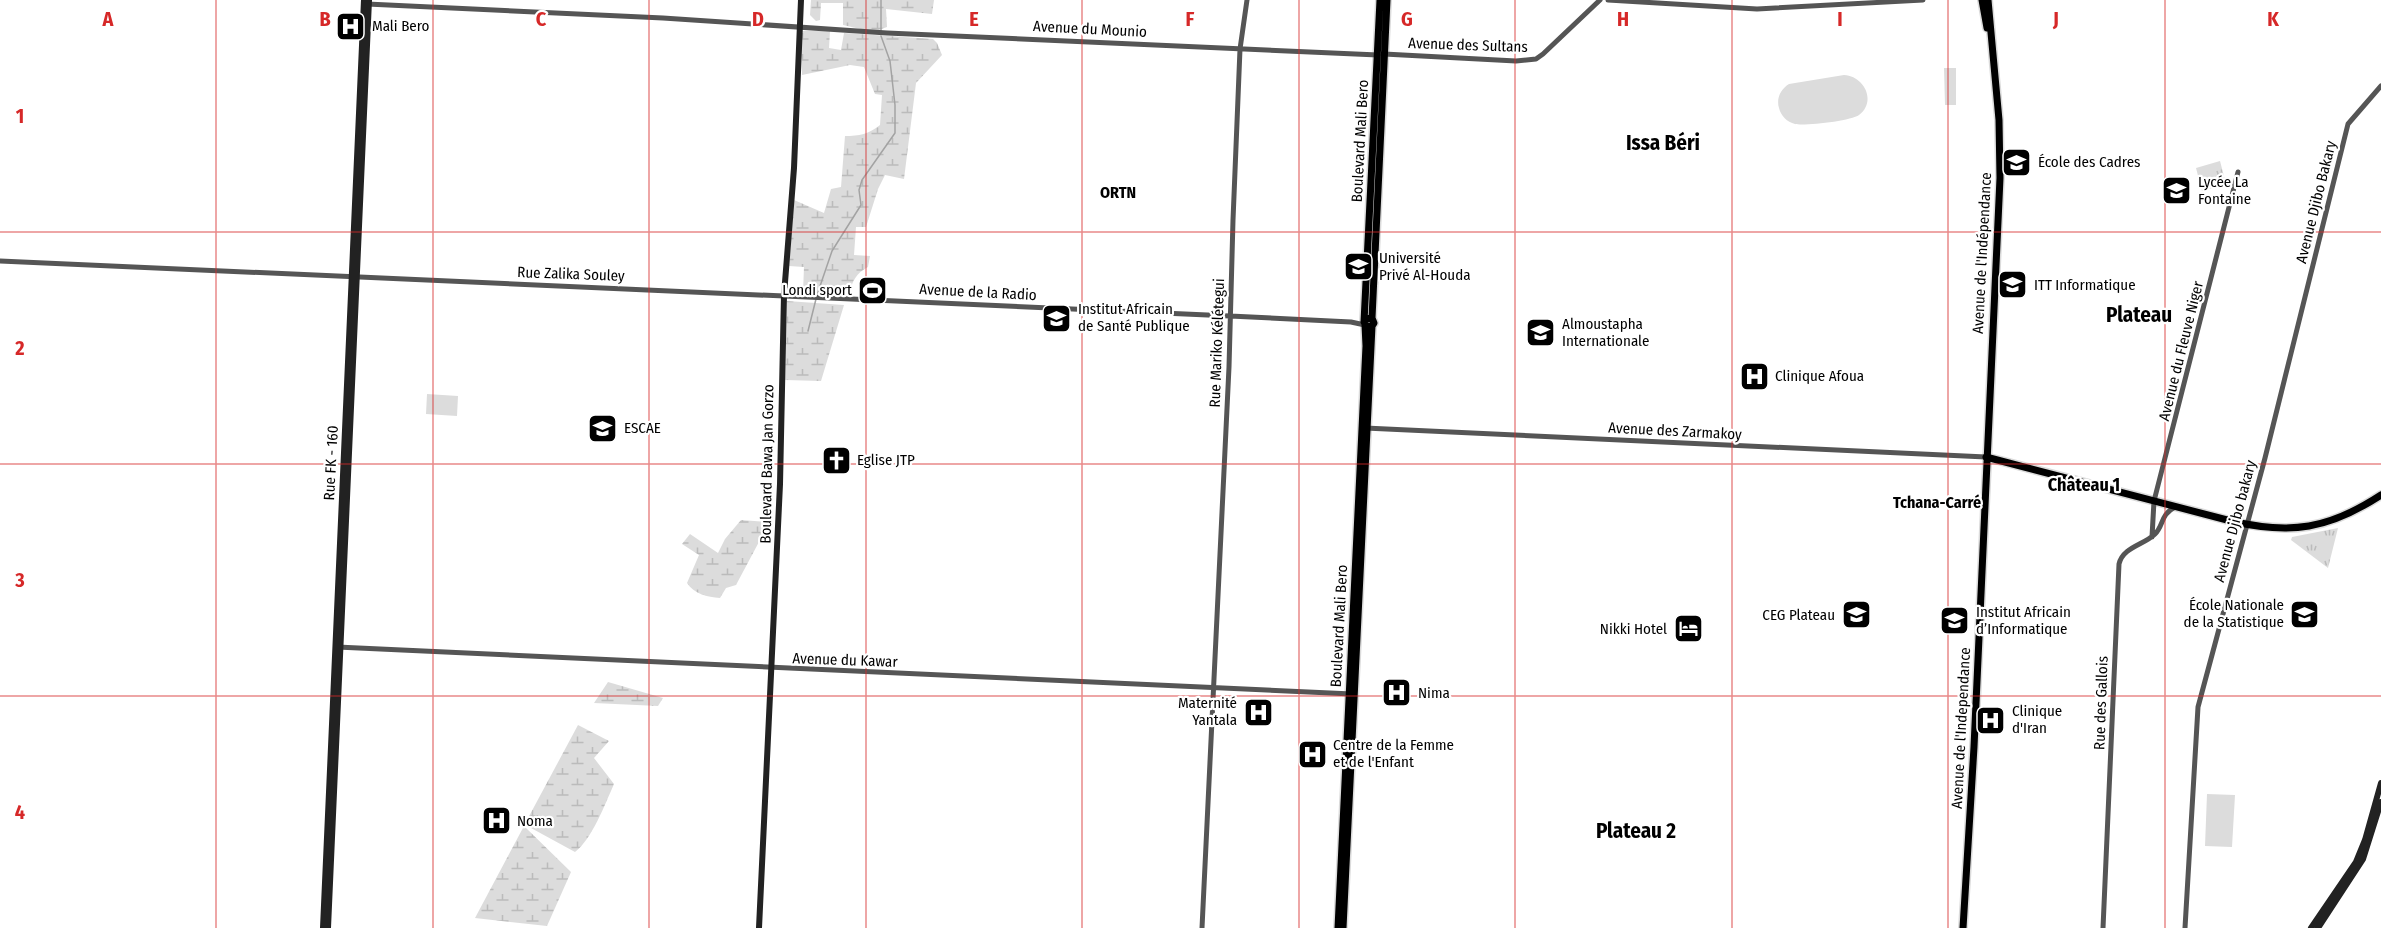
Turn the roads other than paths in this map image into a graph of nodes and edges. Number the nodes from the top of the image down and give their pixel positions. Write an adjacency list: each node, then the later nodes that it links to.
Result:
1 (801, 0): 11 (main road, Boulevard Bawa Jan Gorzo)
2 (1248, 0): 12 (street, Rue Mariko Kélétegui)
3 (1380, 0): 14 (main road, Boulevard Mali Bero)
4 (1386, 0): 14 (main road, Boulevard Mali Bero)
5 (1600, 0): 14 (street, Avenue des Sultans)
6 (1608, 0): 7 (street)
7 (1923, 0)
8 (1982, 0): 13 (main road, Avenue de l'Indépendance)
9 (1988, 0): 13 (main road, Avenue de l'Indépendance)
10 (367, 2): 11 (street, Avenue du Mounio); 18 (main road, Rue FK - 160)
11 (800, 26): 12 (street, Avenue du Mounio); 19 (main road, Boulevard Bawa Jan Gorzo)
12 (1240, 49): 14 (street, Avenue du Mounio); 20 (street, Rue Mariko Kélétegui)
13 (1992, 51): 24 (main road, Avenue de l'Indépendance)
14 (1381, 55): 21 (main road, Boulevard Mali Bero)
15 (2381, 86): 22 (street, Avenue Djibo Bakary)
16 (2238, 171): 26 (street, Avenue du Fleuve Niger)
17 (0, 261): 18 (street, Rue Zalika Souley)
18 (354, 277): 19 (street, Rue Zalika Souley); 30 (main road, Rue FK - 160)
19 (784, 295): 20 (street, Avenue de la Radio); 31 (main road, Boulevard Bawa Jan Gorzo)
20 (1230, 316): 21 (street, Avenue de la Radio); 32 (street, Rue Mariko Kélétegui)
21 (1368, 322): 23 (main road, Boulevard Mali Bero)
22 (2295, 335): 28 (street, Avenue Djibo bakary)
23 (1365, 428): 24 (street, Avenue des Zarmakoy); 33 (main road, Boulevard Mali Bero)
24 (1986, 457): 26 (main road); 44 (main road, Avenue de l'Independance)
25 (2381, 495): 28 (main road)
26 (2154, 501): 27 (main road); 29 (street, Avenue du Fleuve Niger)
27 (2176, 506): 28 (main road); 29 (street, Rue des Gallois)
28 (2246, 524): 46 (street, Avenue Djibo bakary)
29 (2152, 537): 45 (street, Rue des Gallois)
30 (338, 647): 31 (street, Avenue du Kawar); 38 (main road, Rue FK - 160); 39 (main road, Rue FK - 160)
31 (771, 669): 32 (street, Avenue du Kawar); 40 (main road, Boulevard Bawa Jan Gorzo)
32 (1212, 688): 33 (street, Avenue du Kawar); 41 (street, Rue Mariko Kélétegui)
33 (1352, 694): 42 (main road, Boulevard Mali Bero); 43 (main road, Boulevard Mali Bero)
34 (2381, 785): 36 (main road)
35 (2381, 802): 36 (main road)
36 (2374, 818): 37 (main road)
37 (2324, 915): 47 (main road); 48 (main road)
38 (323, 928)
39 (328, 928)
40 (759, 928)
41 (1202, 928)
42 (1338, 928)
43 (1343, 928)
44 (1963, 928)
45 (2103, 928)
46 (2185, 928)
47 (2311, 928)
48 (2318, 928)

